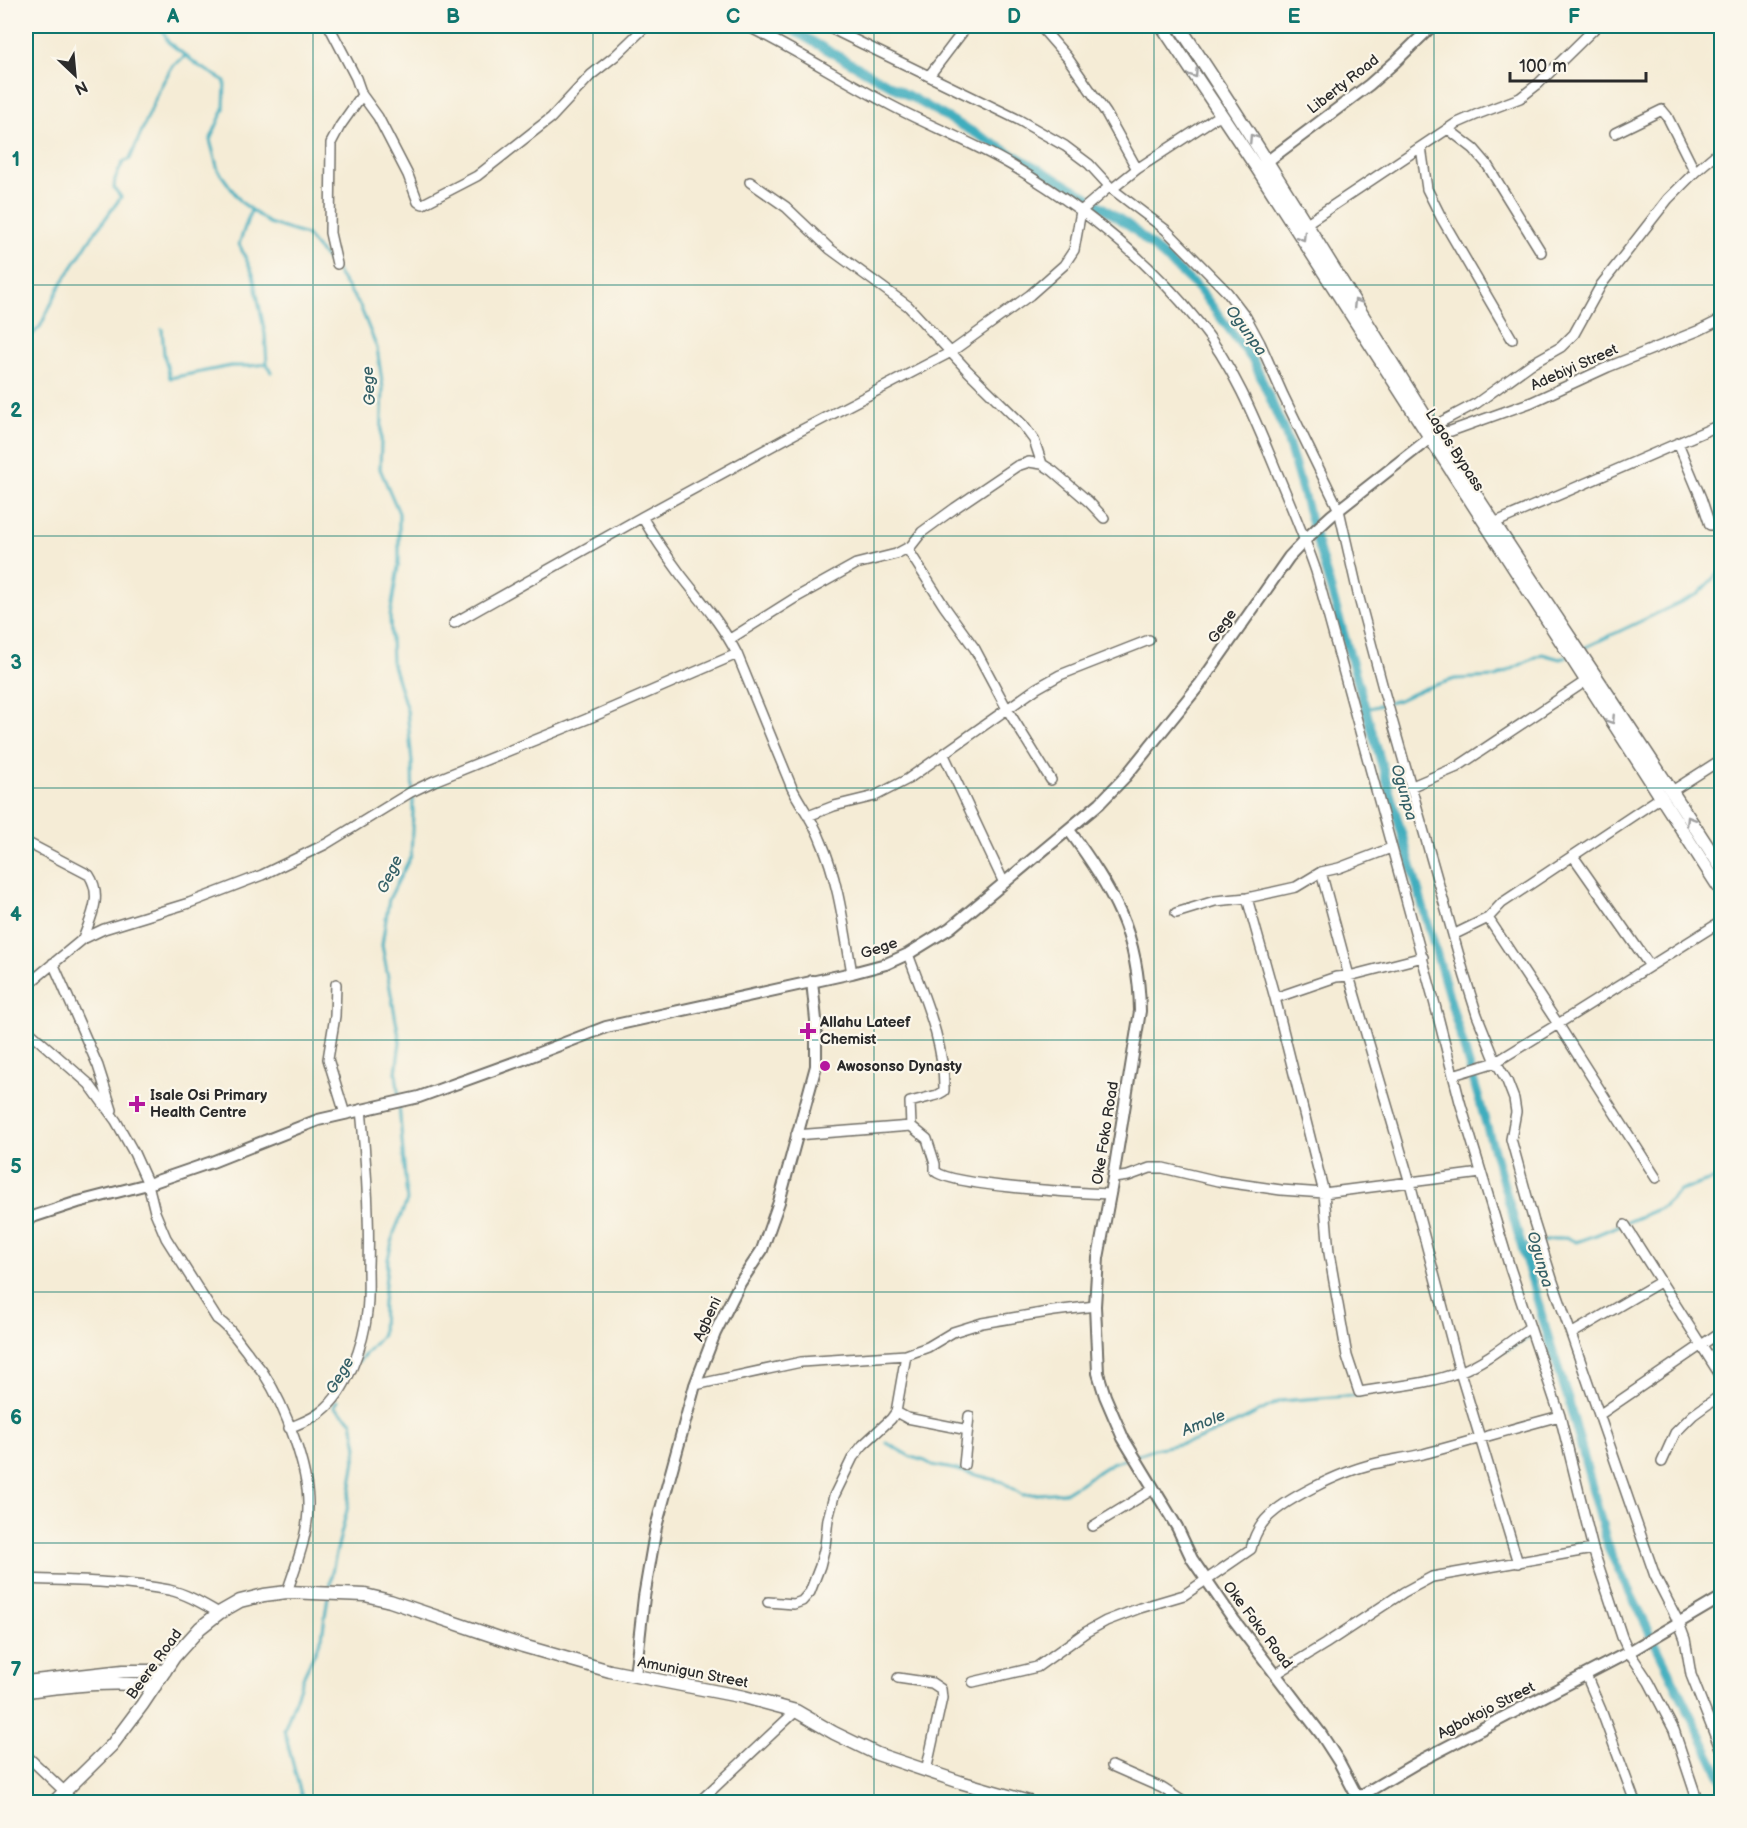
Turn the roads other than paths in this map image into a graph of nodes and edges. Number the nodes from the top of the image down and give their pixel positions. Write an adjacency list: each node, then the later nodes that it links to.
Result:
1 (329, 26): 12 (street)
2 (646, 26): 12 (street)
3 (747, 26): 24 (street)
4 (826, 26): 11 (street)
5 (967, 26): 11 (street)
6 (1040, 26): 20 (street)
7 (1162, 26): 13 (main road, Lagos Bypass, one-way to 13)
8 (1179, 26): 18 (main road, Lagos Bypass, one-way to 8)
9 (1432, 26): 18 (street, Liberty Road)
10 (1597, 26): 14 (street)
11 (929, 76): 23 (street)
12 (362, 95): 27 (street)
13 (1221, 114): 19 (main road, Lagos Bypass); 20 (street)
14 (1448, 129): 16 (street); 26 (street)
15 (1615, 133): 21 (street)
16 (1421, 147): 25 (street); 29 (street)
17 (1722, 150): 21 (street)
18 (1268, 161): 19 (street, Liberty Road); 25 (main road, Lagos Bypass)
19 (1257, 168): 32 (main road, Lagos Bypass, one-way to 32)
20 (1137, 169): 23 (street)
21 (1695, 172): 32 (street)
22 (750, 182): 30 (street)
23 (1111, 188): 24 (street); 35 (street)
24 (1082, 210): 30 (street); 40 (street)
25 (1307, 223): 32 (main road, Lagos Bypass, one-way to 25)
26 (1541, 252)
27 (337, 264)
28 (1722, 319): 32 (street, Adebiyi Street)
29 (1512, 339)
30 (951, 351): 34 (street); 36 (street)
31 (1722, 424): 33 (street)
32 (1435, 434): 35 (street, Gege); 38 (main road, Lagos Bypass); 46 (main road, Lagos Bypass)
33 (1678, 442): 38 (street); 39 (street)
34 (1042, 464): 37 (street); 41 (street)
35 (1336, 513): 40 (street, Gege); 51 (street)
36 (642, 517): 42 (street); 43 (street)
37 (1104, 518)
38 (1494, 523): 52 (main road, Lagos Bypass)
39 (1710, 525)
40 (1307, 537): 55 (street, Gege); 57 (street)
41 (907, 548): 43 (street); 47 (street)
42 (454, 623)
43 (730, 639): 45 (street)
44 (1149, 640): 47 (street)
45 (737, 654): 54 (street); 68 (street)
46 (1586, 681): 51 (street); 53 (main road, Lagos Bypass, one-way to 53)
47 (1006, 709): 48 (street); 50 (street)
48 (944, 755): 54 (street); 61 (street)
49 (1722, 759): 52 (street)
50 (1052, 780)
51 (1410, 787): 67 (street)
52 (1672, 791): 59 (main road, Lagos Bypass, one-way to 52)
53 (1660, 797): 58 (street); 62 (main road, Lagos Bypass)
54 (808, 816): 73 (street)
55 (1070, 830): 61 (street, Gege); 89 (street, Oke Foko Road)
56 (26, 842): 68 (street)
57 (1391, 848): 60 (street); 70 (street)
58 (1573, 856): 65 (street); 72 (street)
59 (1722, 869)
60 (1321, 872): 63 (street); 74 (street)
61 (1004, 883): 69 (street, Gege)
62 (1722, 891)
63 (1247, 898): 64 (street); 78 (street)
64 (1176, 913)
65 (1488, 918): 67 (street); 79 (street)
66 (1722, 921): 72 (street)
67 (1453, 935): 81 (street)
68 (83, 939): 71 (street)
69 (908, 954): 73 (street, Gege); 86 (street)
70 (1423, 957): 74 (street); 82 (street)
71 (53, 963): 77 (street); 85 (street)
72 (1650, 966): 79 (street)
73 (852, 973): 75 (street, Gege)
74 (1349, 976): 78 (street); 91 (street)
75 (812, 981): 83 (street, Gege); 87 (street, Agbeni)
76 (336, 984): 84 (street)
77 (26, 986)
78 (1275, 998): 93 (street)
79 (1558, 1024): 81 (street); 90 (street)
80 (26, 1029): 85 (street)
81 (1493, 1063): 82 (street); 101 (street)
82 (1456, 1074): 88 (street)
83 (361, 1109): 84 (street, Gege); 112 (street)
84 (345, 1113): 92 (street, Gege)
85 (116, 1121): 92 (street)
86 (911, 1126): 87 (street); 94 (street)
87 (796, 1135): 106 (street, Agbeni)
88 (1481, 1173): 91 (street); 99 (street)
89 (1113, 1178): 93 (street); 94 (street, Oke Foko Road)
90 (1656, 1178)
91 (1410, 1183): 93 (street); 104 (street)
92 (147, 1184): 95 (street, Gege); 112 (street)
93 (1324, 1193): 104 (street)
94 (1110, 1194): 98 (street, Oke Foko Road)
95 (26, 1219)
96 (1625, 1225): 97 (street)
97 (1660, 1282): 101 (street); 102 (street)
98 (1095, 1306): 103 (street); 117 (street, Oke Foko Road)
99 (1530, 1327): 104 (street); 111 (street)
100 (1722, 1331): 102 (street)
101 (1571, 1334): 109 (street)
102 (1700, 1346): 105 (street); 109 (street)
103 (906, 1356): 106 (street); 108 (street)
104 (1460, 1372): 114 (street)
105 (1722, 1378)
106 (695, 1385): 133 (street, Agbeni)
107 (1722, 1394): 115 (street)
108 (896, 1412): 113 (street); 126 (street)
109 (1599, 1415): 128 (street)
110 (969, 1416): 113 (street)
111 (1560, 1416): 114 (street); 119 (street)
112 (289, 1428): 123 (street)
113 (968, 1430): 116 (street)
114 (1481, 1437): 120 (street); 122 (street)
115 (1662, 1462)
116 (964, 1465)
117 (1152, 1490): 118 (street); 122 (street, Oke Foko Road)
118 (1093, 1526)
119 (1593, 1549): 120 (street); 129 (street)
120 (1518, 1563): 131 (street)
121 (26, 1579): 127 (street)
122 (1206, 1581): 131 (street, Oke Foko Road); 135 (street)
123 (288, 1592): 124 (main road, Beere Road); 127 (main road, Beere Road)
124 (342, 1593): 133 (main road, Amunigun Street)
125 (1722, 1597): 128 (street, Agbokojo Street)
126 (768, 1602)
127 (219, 1614): 130 (main road, Beere Road)
128 (1677, 1624): 129 (street, Agbokojo Street); 140 (street)
129 (1633, 1650): 132 (street, Agbokojo Street); 151 (street)
130 (165, 1671): 136 (main road); 137 (main road, Beere Road)
131 (1276, 1674): 145 (street, Oke Foko Road)
132 (1586, 1675): 145 (street, Agbokojo Street); 150 (street)
133 (635, 1676): 139 (main road, Amunigun Street)
134 (898, 1678): 143 (street)
135 (973, 1682)
136 (26, 1683)
137 (155, 1686): 138 (main road); 144 (main road, Beere Road)
138 (26, 1691)
139 (796, 1711): 143 (main road, Amunigun Street); 147 (street)
140 (1722, 1753)
141 (26, 1755): 144 (street)
142 (1112, 1766): 149 (street)
143 (926, 1771): 148 (main road, Amunigun Street)
144 (68, 1797): 146 (main road, Beere Road)
145 (1356, 1801)
146 (54, 1803)
147 (699, 1803)
148 (1029, 1803)
149 (1184, 1803)
150 (1635, 1803)
151 (1698, 1803)

